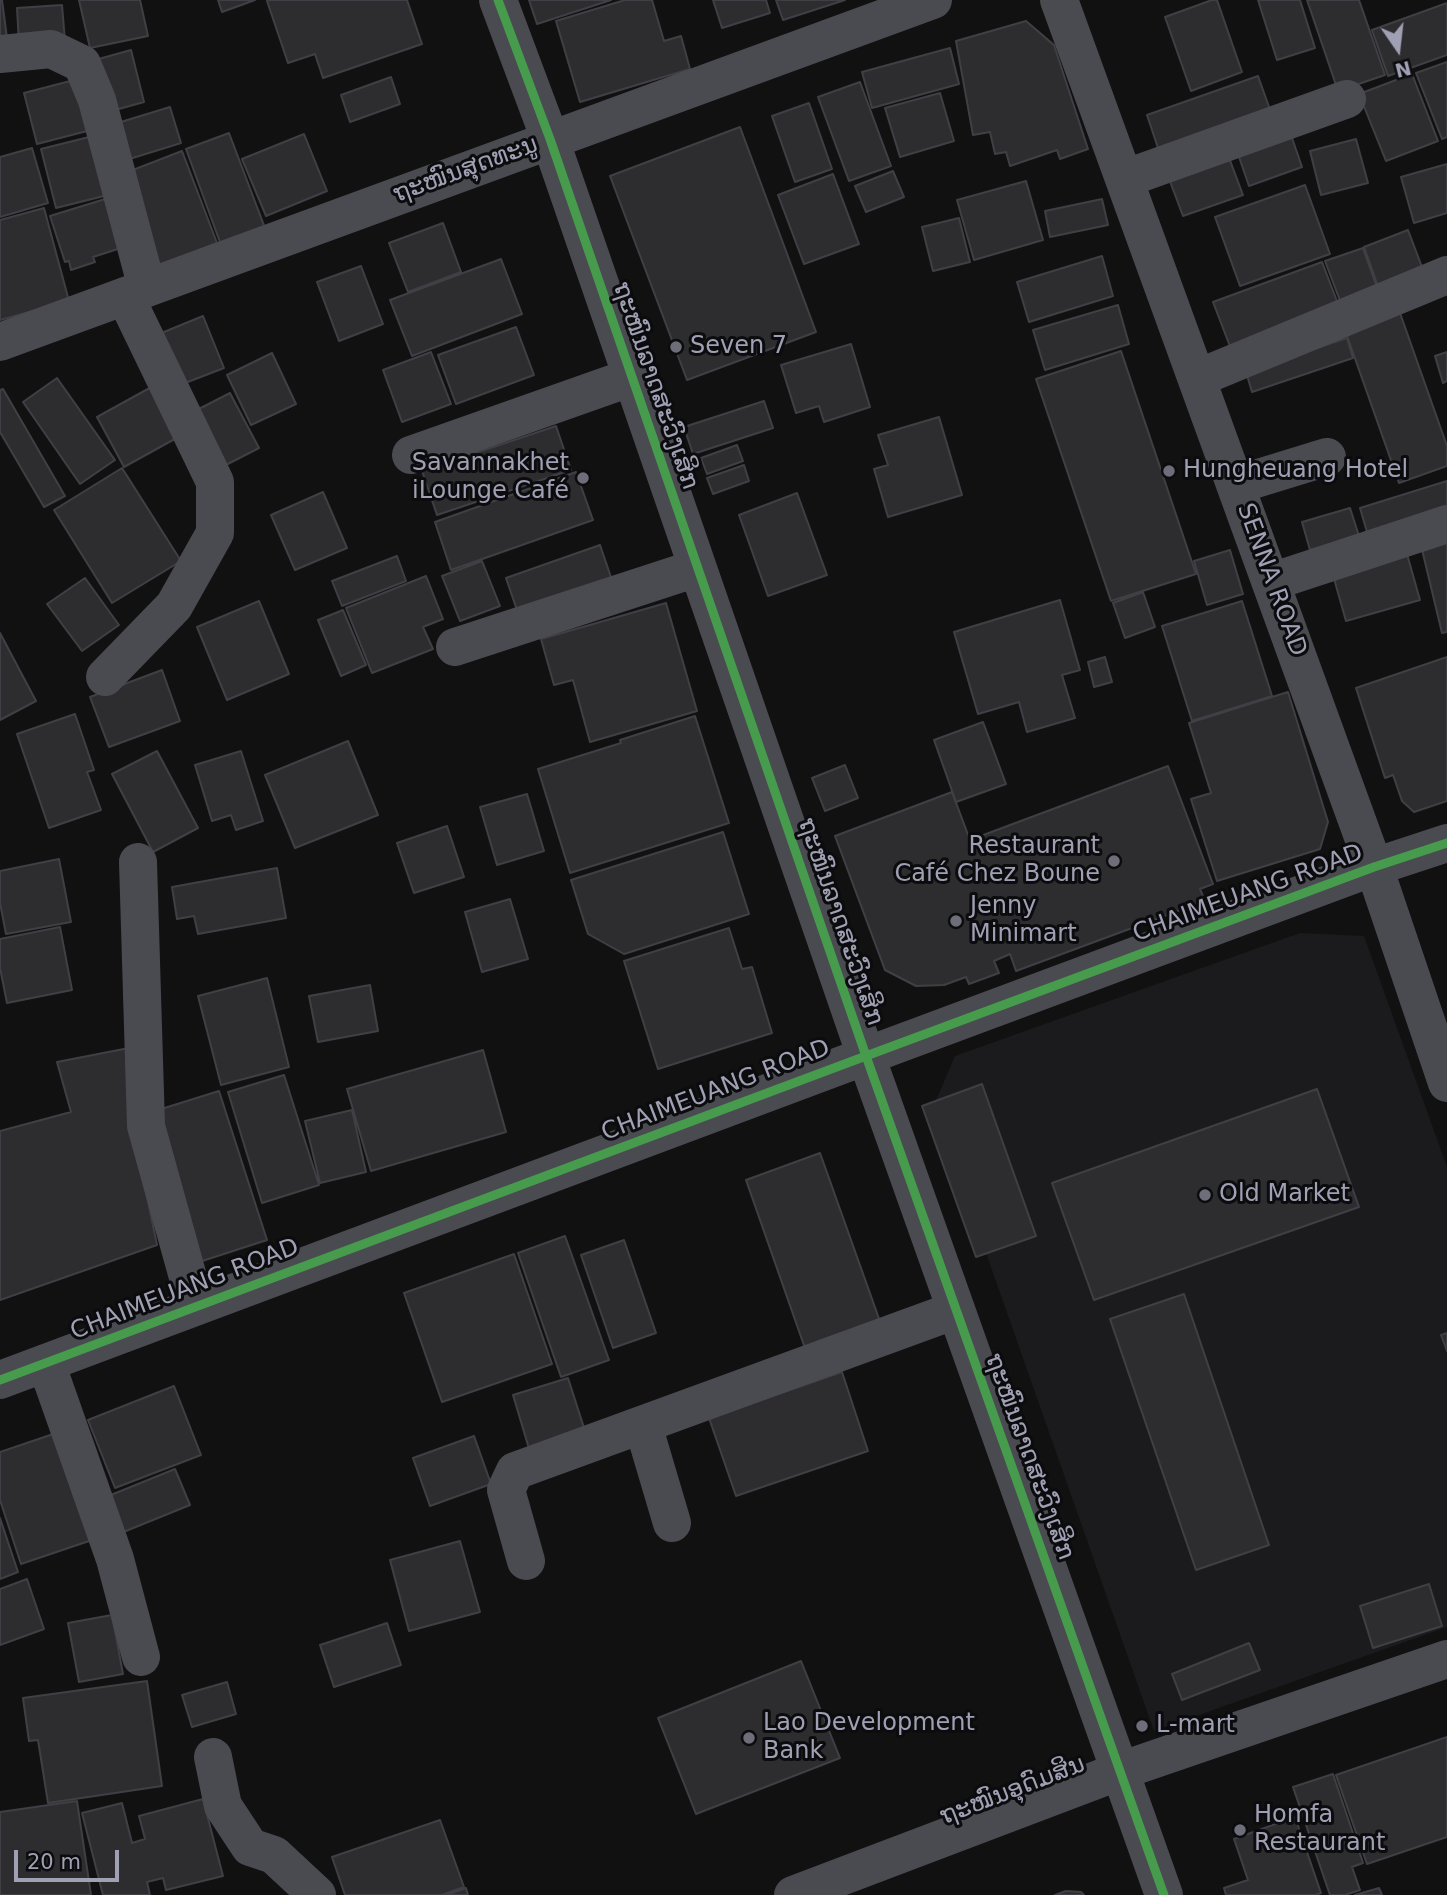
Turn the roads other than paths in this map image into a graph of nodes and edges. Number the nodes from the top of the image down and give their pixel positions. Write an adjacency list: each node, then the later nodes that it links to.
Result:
1 (498, 0): 6 (street, ຖະໜົນລາດສະວົງເສິກ)
2 (933, 0): 6 (street, ຖະໜົນສຸດທະນູ)
3 (1059, 0): 7 (street, SENNA ROAD)
4 (0, 54): 9 (street)
5 (1348, 99): 7 (street)
6 (550, 139): 9 (street, ຖະໜົນສຸດທະນູ); 11 (street, ຖະໜົນລາດສະວົງເສິກ)
7 (1124, 179): 12 (street, SENNA ROAD)
8 (1447, 275): 12 (street)
9 (136, 292): 10 (street, ຖະໜົນສຸດທະນູ); 20 (street)
10 (0, 342)
11 (632, 377): 13 (street); 17 (street, ຖະໜົນລາດສະວົງເສິກ)
12 (1198, 378): 15 (street, SENNA ROAD)
13 (411, 455)
14 (1327, 457): 15 (street)
15 (1237, 485): 18 (street, SENNA ROAD)
16 (1447, 524): 18 (street)
17 (697, 568): 19 (street); 24 (street, ຖະໜົນລາດສະວົງເສິກ)
18 (1271, 582): 23 (street, SENNA ROAD)
19 (455, 647)
20 (105, 677)
21 (1447, 843): 23 (street, CHAIMEUANG ROAD)
22 (138, 862): 26 (street)
23 (1374, 867): 24 (street, CHAIMEUANG ROAD); 25 (street, SENNA ROAD)
24 (866, 1056): 26 (street, CHAIMEUANG ROAD); 27 (street, ຖະໜົນລາດສະວົງເສິກ)
25 (1447, 1083)
26 (195, 1306): 28 (street, CHAIMEUANG ROAD)
27 (956, 1310): 30 (street); 36 (street, ຖະໜົນລາດສະວົງເສິກ)
28 (46, 1363): 29 (street, CHAIMEUANG ROAD); 33 (street)
29 (0, 1380)
30 (643, 1425): 31 (street); 32 (street)
31 (672, 1523)
32 (526, 1560)
33 (141, 1657)
34 (1447, 1659): 36 (street, ຖະໜົນອຸດົມສິນ)
35 (213, 1757): 37 (street)
36 (1120, 1771): 38 (street, ຖະໜົນອຸດົມສິນ); 39 (street, ຖະໜົນລາດສະວົງເສິກ)
37 (317, 1895)
38 (793, 1895)
39 (1164, 1895)

